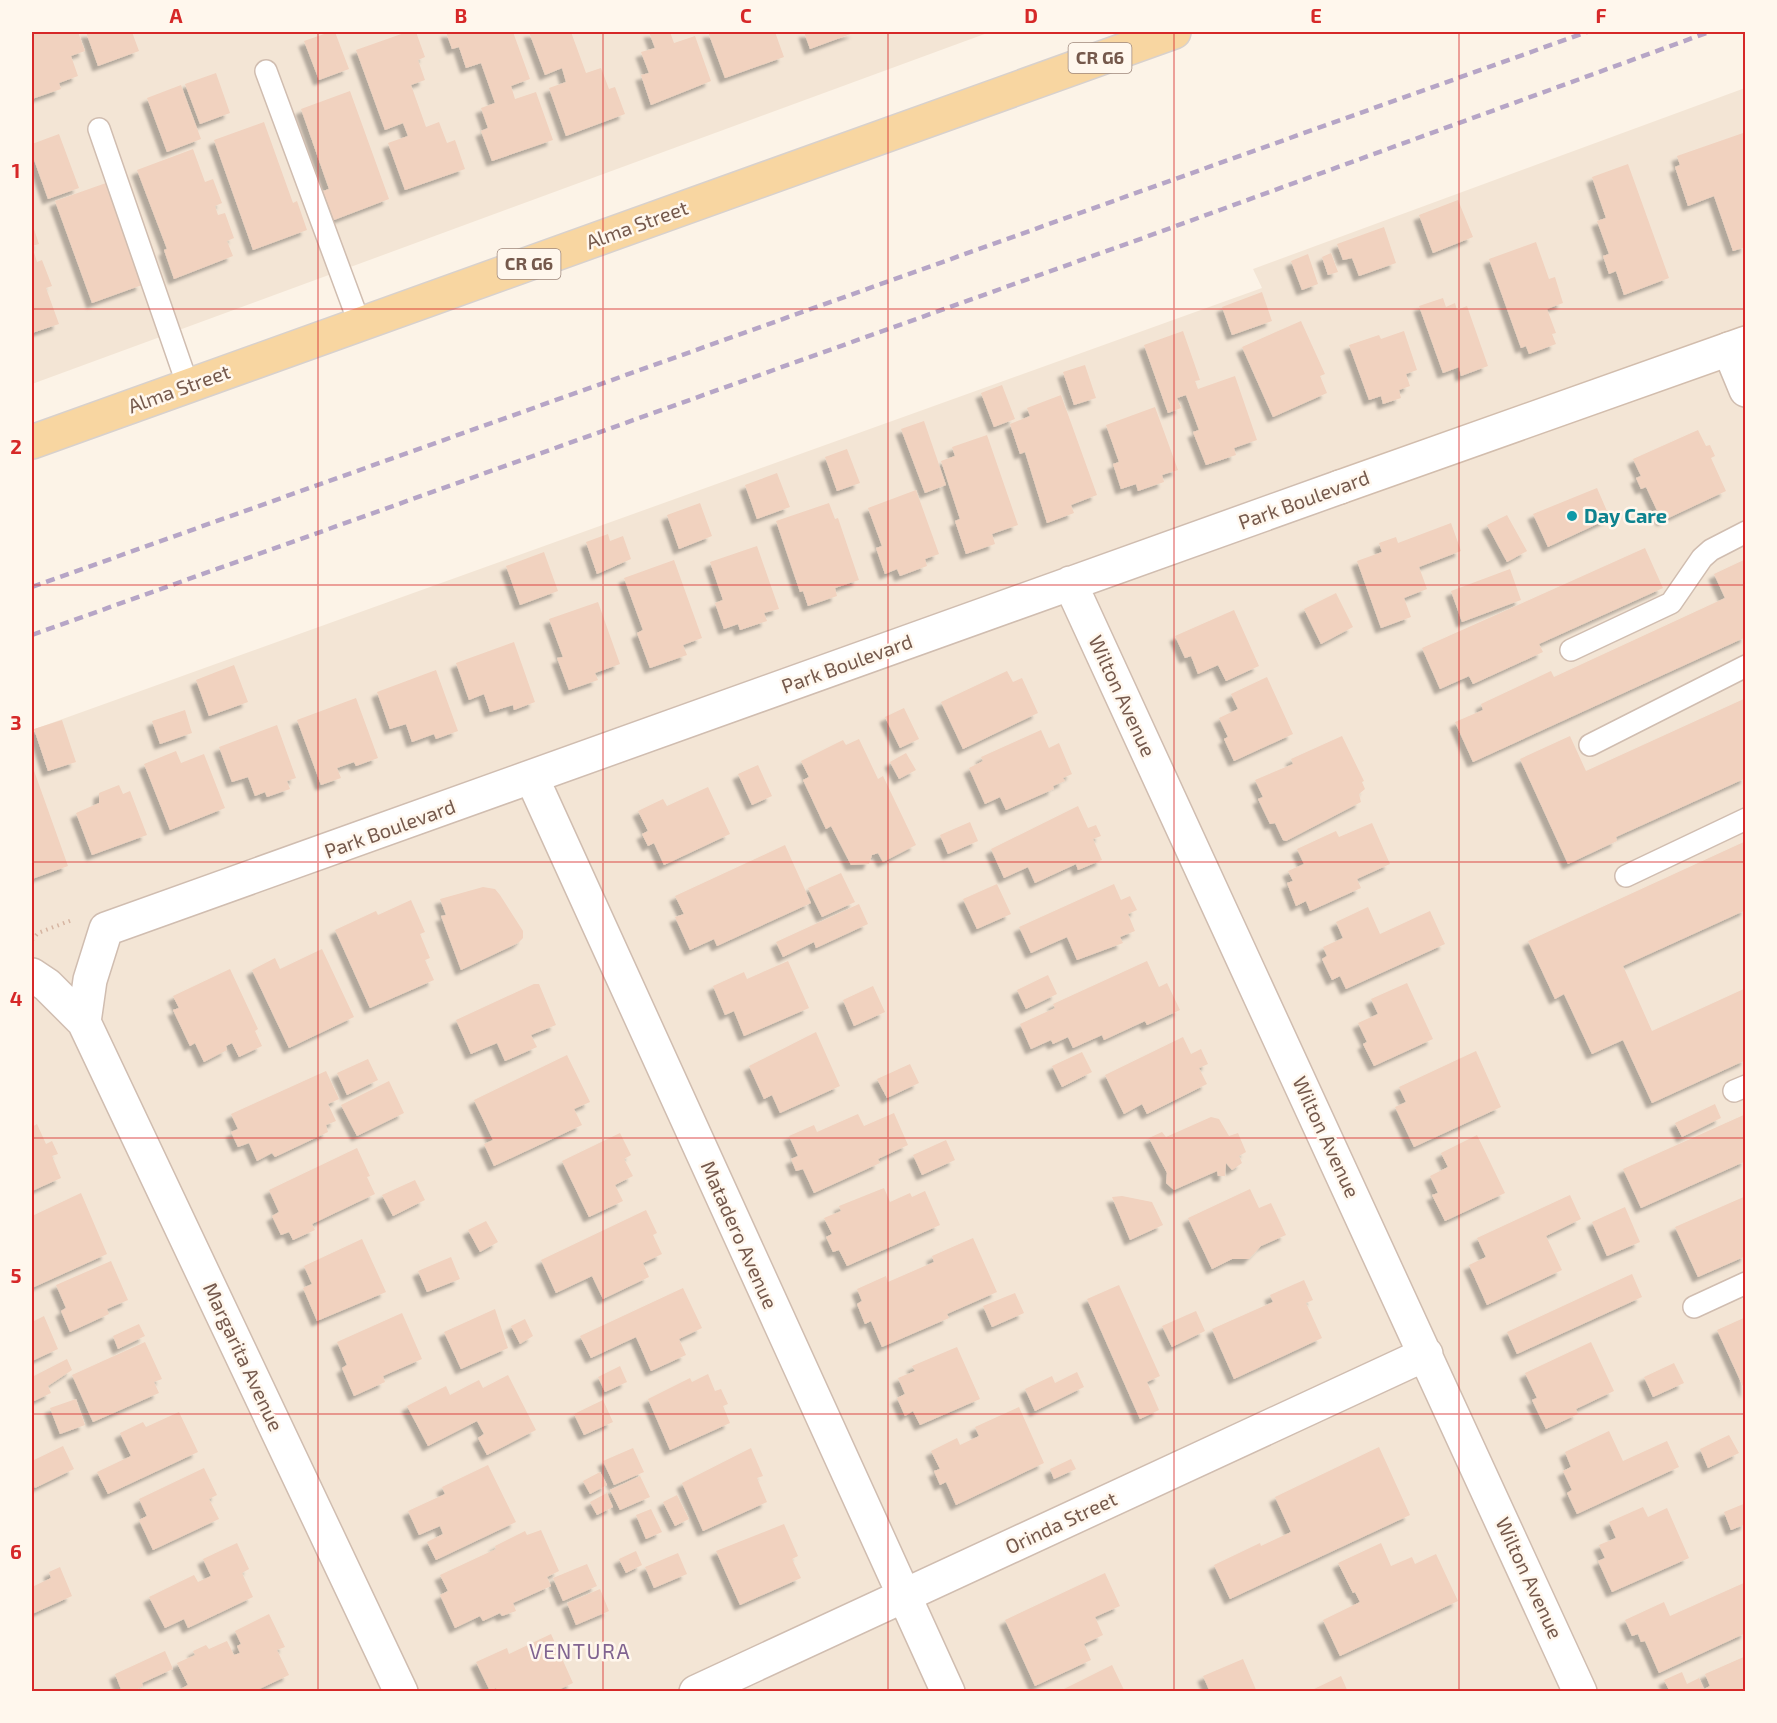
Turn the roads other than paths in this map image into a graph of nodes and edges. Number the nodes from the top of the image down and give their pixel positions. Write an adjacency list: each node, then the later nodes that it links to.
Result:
1 (1174, 32): 4 (main road, Alma Street / CR G6)
2 (266, 71): 4 (lane)
3 (99, 129): 6 (lane)
4 (360, 325): 6 (main road, Alma Street / CR G6)
5 (1737, 346): 7 (street); 10 (street, Park Boulevard)
6 (188, 386): 8 (main road, Alma Street / CR G6)
7 (1746, 390)
8 (32, 442)
9 (1746, 532): 11 (lane)
10 (1070, 583): 14 (street, Park Boulevard); 21 (street, Wilton Avenue)
11 (1571, 650)
12 (1746, 666): 13 (lane)
13 (1590, 745)
14 (532, 778): 18 (street, Park Boulevard); 22 (street, Matadero Avenue)
15 (1746, 819): 16 (lane)
16 (1626, 876)
17 (32, 975): 18 (street)
18 (84, 1022): 23 (street, Margarita Avenue)
19 (1746, 1282): 20 (lane)
20 (1694, 1307)
21 (1426, 1354): 22 (street, Orinda Street); 26 (street, Wilton Avenue)
22 (903, 1596): 24 (street, Orinda Street); 25 (street, Matadero Avenue)
23 (401, 1692)
24 (696, 1692)
25 (948, 1692)
26 (1580, 1692)

